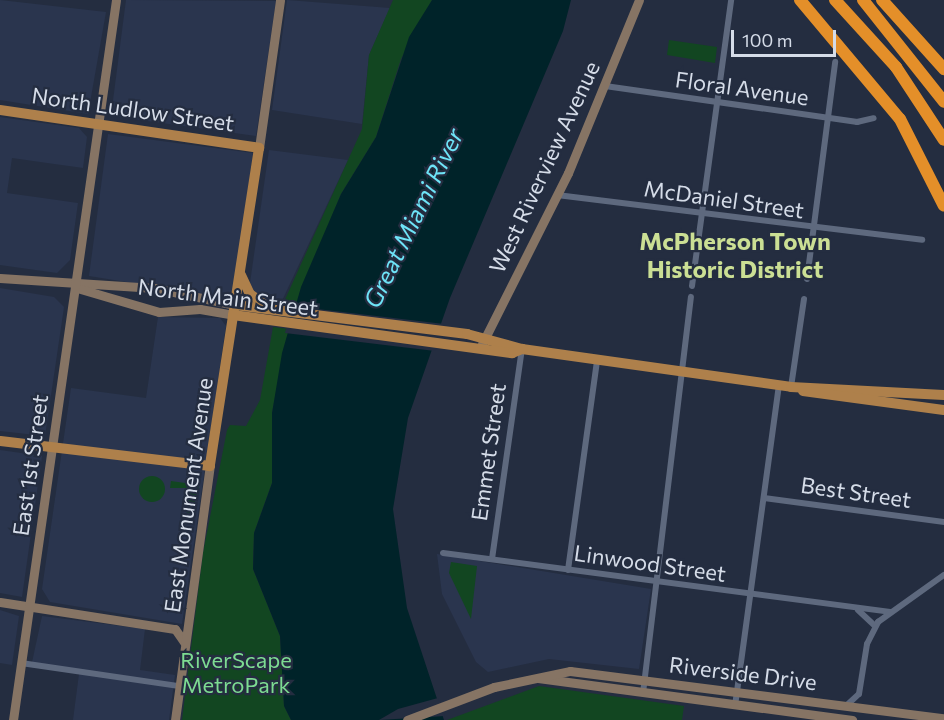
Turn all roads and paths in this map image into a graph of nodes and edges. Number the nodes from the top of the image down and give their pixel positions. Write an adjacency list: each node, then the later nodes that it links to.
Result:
1 (116, 0): 17 (main road, East 1st Street)
2 (280, 0): 19 (main road)
3 (639, 0): 11 (main road, West Riverview Avenue)
4 (731, 0): 13 (street)
5 (800, 0): 21 (highway)
6 (835, 0): 18 (highway)
7 (863, 0): 12 (highway)
8 (882, 0): 10 (highway)
9 (835, 62): 15 (street)
10 (944, 69)
11 (605, 86): 13 (street, Floral Avenue); 20 (main road, West Riverview Avenue)
12 (944, 102)
13 (717, 103): 15 (street, Floral Avenue); 22 (street)
14 (0, 110): 17 (main road, North Ludlow Street)
15 (828, 118): 16 (street, Floral Avenue); 23 (street)
16 (874, 118)
17 (98, 125): 19 (main road, North Ludlow Street); 29 (main road, East 1st Street)
18 (944, 140)
19 (260, 148): 25 (main road, East Monument Avenue)
20 (557, 195): 22 (street, McDaniel Street); 34 (main road, West Riverview Avenue)
21 (944, 206)
22 (702, 214): 23 (street, McDaniel Street); 28 (street)
23 (813, 229): 24 (street, McDaniel Street); 27 (street)
24 (922, 240)
25 (241, 275): 32 (main road, East Monument Avenue); 33 (main road)
26 (0, 278): 29 (main road, North Main Street)
27 (807, 279)
28 (692, 286)
29 (75, 287): 32 (main road, North Main Street); 32 (main road, North Main Street); 43 (main road, East 1st Street)
30 (691, 297): 37 (street)
31 (804, 299): 39 (street)
32 (234, 310): 33 (main road, North Main Street); 34 (main road, North Main Street); 44 (main road, East Monument Avenue)
33 (278, 312): 34 (main road, North Main Street)
34 (483, 343): 35 (main road, North Main Street)
35 (522, 349): 36 (main road, North Main Street); 48 (street, Emmet Street)
36 (597, 361): 37 (main road, North Main Street); 49 (street)
37 (682, 372): 38 (main road, North Main Street); 51 (street)
38 (779, 385): 39 (main road, North Main Street); 45 (street)
39 (791, 387): 40 (main road, North Main Street); 41 (main road, North Main Street)
40 (944, 395)
41 (944, 410)
42 (0, 441): 43 (main road)
43 (52, 447): 44 (main road); 54 (main road, East 1st Street)
44 (210, 466): 58 (main road, East Monument Avenue)
45 (764, 498): 46 (street, Best Street); 52 (street)
46 (944, 522)
47 (443, 553): 48 (street, Linwood Street)
48 (492, 559): 49 (street, Linwood Street)
49 (568, 570): 51 (street, Linwood Street)
50 (944, 575): 56 (street)
51 (657, 582): 52 (street, Linwood Street); 61 (street)
52 (750, 595): 55 (street, Linwood Street); 64 (street)
53 (0, 602): 54 (main road)
54 (30, 607): 58 (main road); 59 (main road, East 1st Street)
55 (852, 608): 56 (street, Linwood Street); 57 (street)
56 (890, 612): 57 (street)
57 (875, 626): 66 (street)
58 (184, 642): 62 (main road, East Monument Avenue)
59 (21, 663): 62 (street); 68 (main road, East 1st Street)
60 (538, 678): 61 (main road, Riverside Drive); 63 (main road, Riverside Drive); 70 (main road, Riverside Drive)
61 (645, 680): 63 (street); 64 (main road, Riverside Drive)
62 (179, 686): 69 (main road, East Monument Avenue)
63 (643, 693): 65 (main road, Riverside Drive)
64 (737, 693): 65 (street); 66 (main road, Riverside Drive)
65 (735, 705): 71 (main road, Riverside Drive)
66 (846, 706): 67 (main road, Riverside Drive)
67 (944, 718)
68 (13, 720)
69 (175, 720)
70 (407, 720)
71 (852, 720)

